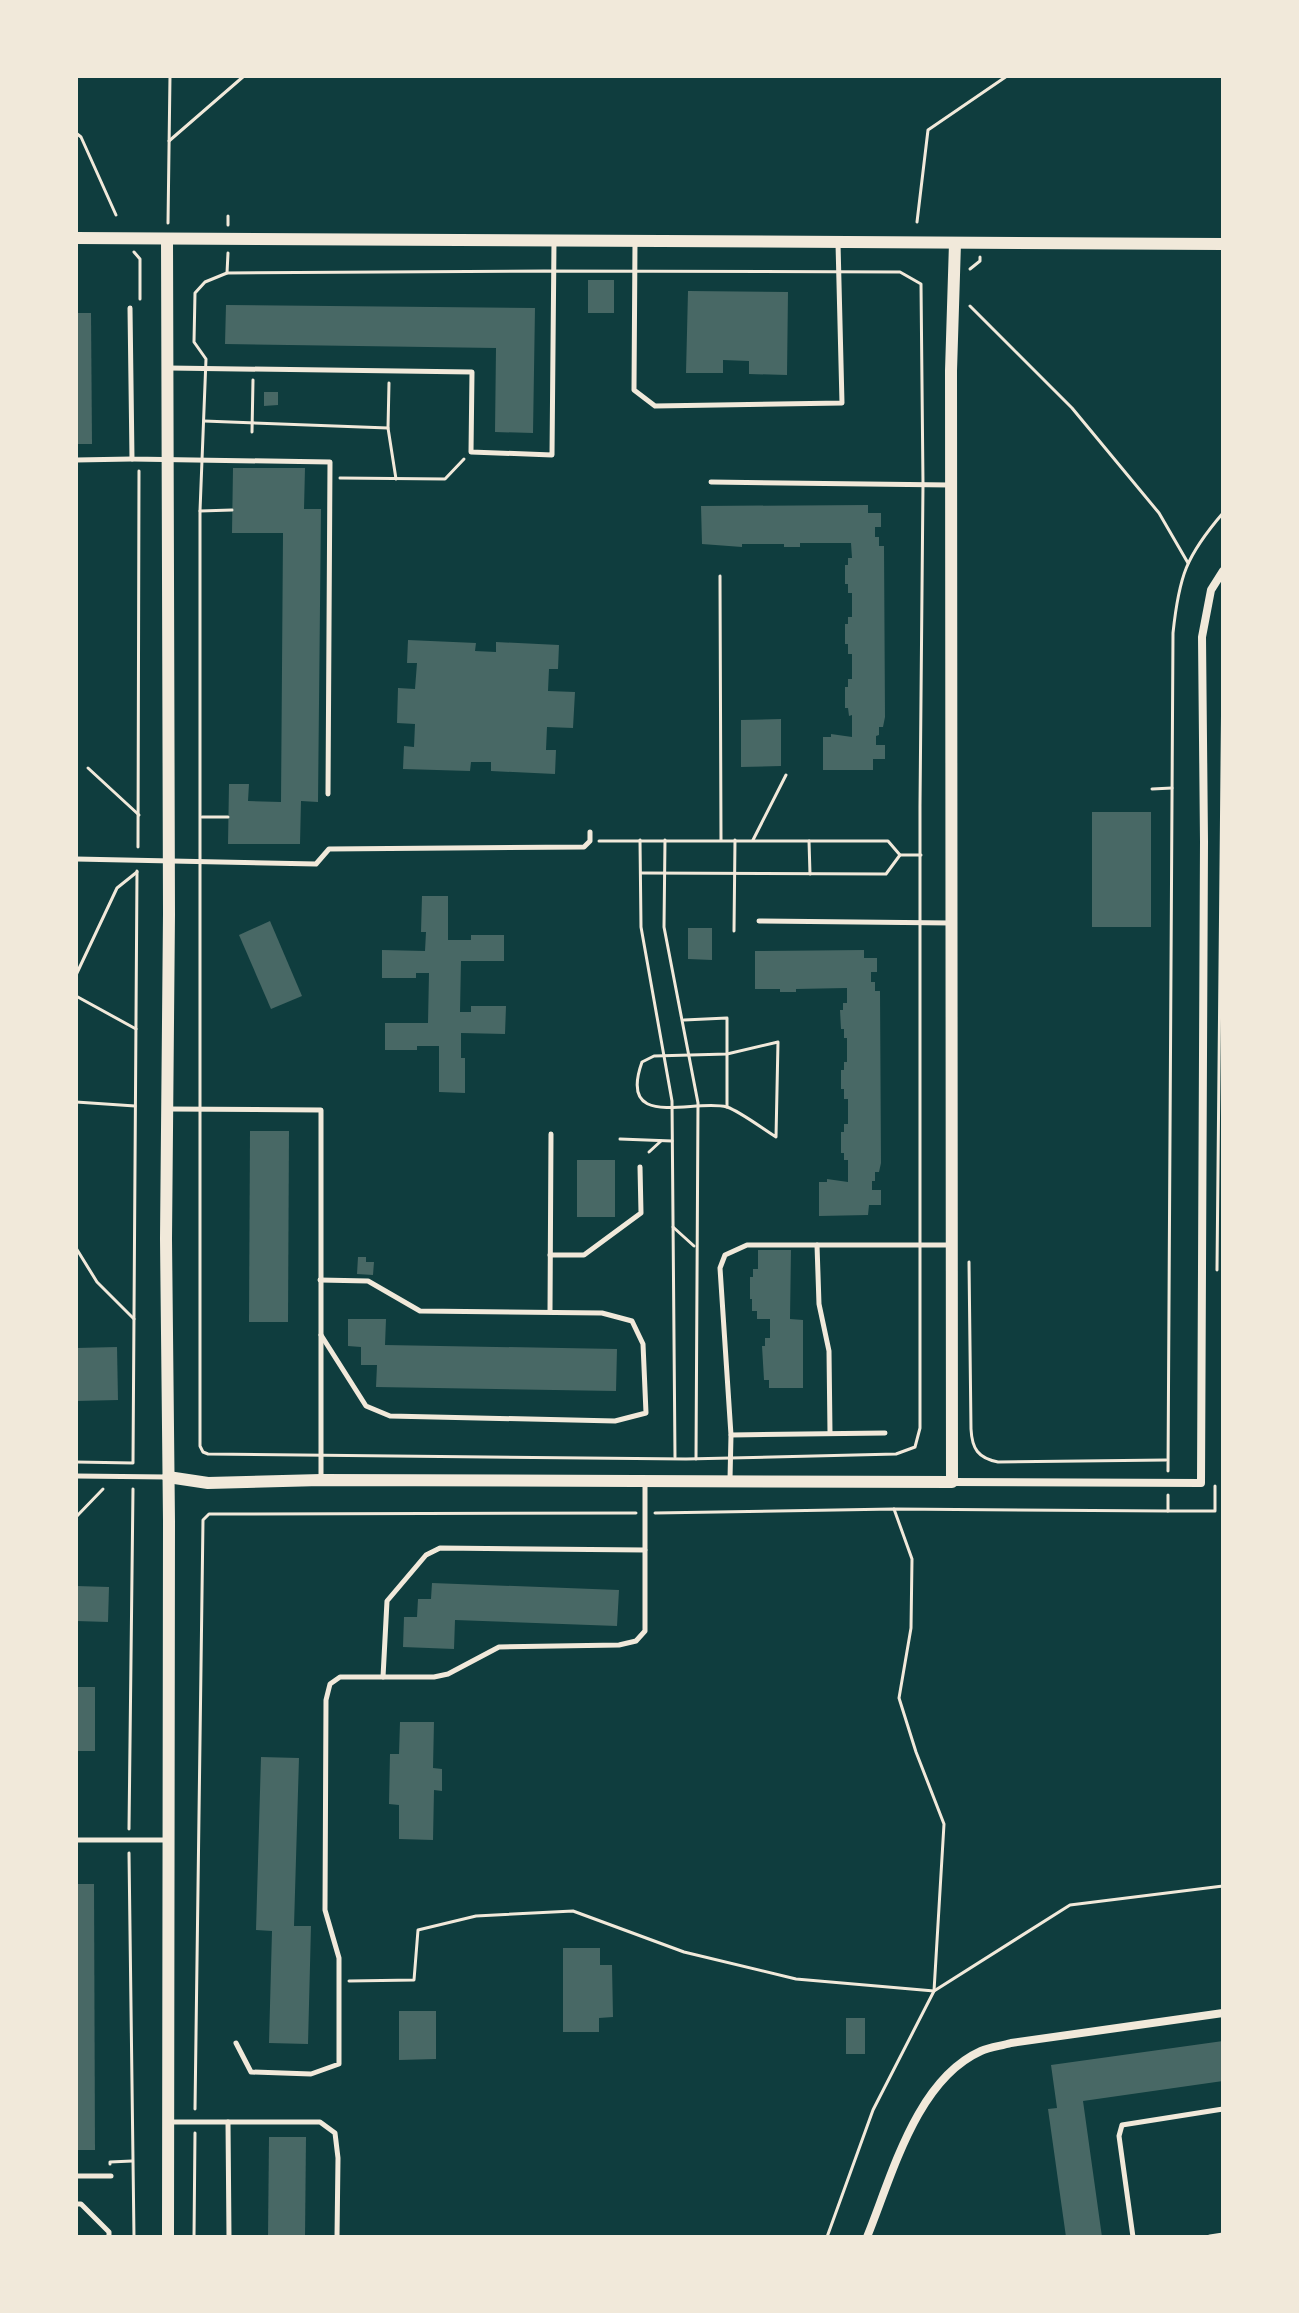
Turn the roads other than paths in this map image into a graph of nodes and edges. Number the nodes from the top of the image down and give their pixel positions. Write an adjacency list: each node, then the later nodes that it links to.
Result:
1 (76, 238): 2 (street)
2 (167, 239): 3 (street); 9 (street)
3 (554, 242): 4 (street); 9 (lane)
4 (635, 243): 5 (street); 5 (lane)
5 (838, 243): 6 (street)
6 (955, 243): 7 (street); 14 (street)
7 (1223, 244)
8 (130, 308): 11 (lane)
9 (168, 368): 12 (street)
10 (76, 460): 11 (lane)
11 (136, 460): 12 (lane)
12 (168, 460): 16 (lane); 19 (street)
13 (711, 482): 14 (lane)
14 (951, 485): 21 (street)
15 (1223, 571): 39 (street)
16 (328, 794)
17 (590, 832): 19 (lane)
18 (76, 859): 19 (lane)
19 (168, 861): 22 (street)
20 (759, 921): 21 (lane)
21 (952, 923): 26 (street)
22 (167, 1109): 28 (lane); 35 (street)
23 (551, 1134): 27 (lane)
24 (640, 1167): 27 (lane)
25 (817, 1245): 26 (lane); 31 (lane); 33 (lane)
26 (952, 1245): 39 (street)
27 (550, 1255): 29 (lane)
28 (320, 1280): 29 (lane); 30 (lane)
29 (550, 1312): 30 (lane)
30 (321, 1335): 36 (lane)
31 (830, 1433): 32 (lane); 33 (lane)
32 (885, 1433)
33 (731, 1435): 38 (lane)
34 (76, 1476): 35 (lane)
35 (168, 1477): 36 (street); 43 (street)
36 (321, 1480): 37 (street)
37 (645, 1481): 38 (street); 40 (lane)
38 (730, 1481): 39 (street)
39 (952, 1482)
40 (645, 1550): 41 (lane); 41 (lane)
41 (383, 1677): 45 (lane)
42 (76, 1840): 43 (lane)
43 (168, 1840): 47 (street)
44 (1223, 2013): 57 (street)
45 (236, 2043)
46 (1223, 2109): 58 (lane)
47 (168, 2122): 48 (lane); 54 (street)
48 (228, 2122): 55 (lane); 56 (lane)
49 (76, 2176): 50 (lane)
50 (111, 2176)
51 (76, 2204): 53 (lane)
52 (1223, 2235): 59 (lane)
53 (109, 2237)
54 (168, 2237)
55 (229, 2237)
56 (337, 2237)
57 (867, 2237)
58 (1133, 2237)
59 (1210, 2237)

